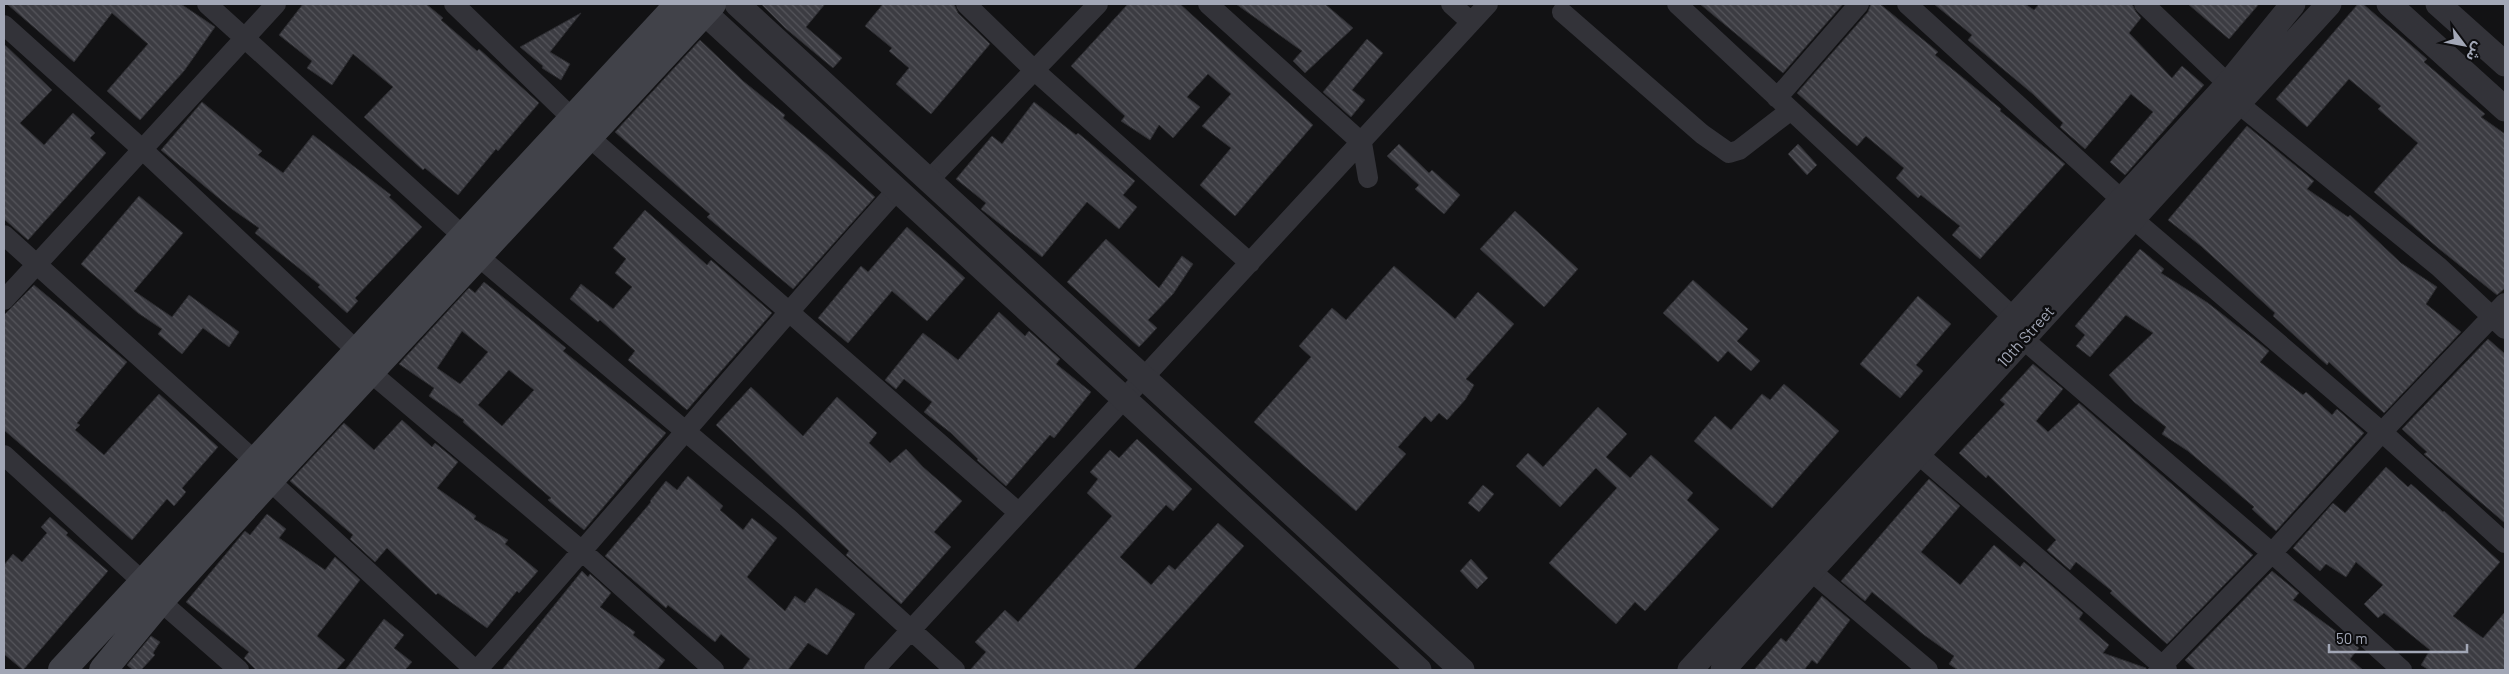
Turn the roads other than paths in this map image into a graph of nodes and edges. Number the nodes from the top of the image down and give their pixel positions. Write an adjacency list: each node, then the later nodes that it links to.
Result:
1 (207, 4): 22 (street)
2 (276, 4): 22 (street)
3 (454, 4): 28 (street)
4 (737, 4): 32 (street)
5 (966, 4): 24 (street)
6 (1098, 4): 24 (street)
7 (1208, 4): 29 (street)
8 (1451, 4): 20 (street)
9 (1488, 4): 20 (street)
10 (1677, 4): 26 (street)
11 (1859, 4): 26 (street)
12 (1907, 4): 34 (street)
13 (2144, 4): 25 (street)
14 (2293, 4): 25 (street, 10th Street)
15 (2329, 4): 25 (street, 10th Street)
16 (2389, 4): 27 (street)
17 (2438, 4): 23 (street)
18 (698, 6): 28 (main road); 33 (street)
19 (1562, 12): 26 (street)
20 (1471, 22): 29 (street)
21 (4, 25): 30 (street)
22 (244, 39): 30 (street); 36 (street)
23 (2505, 64)
24 (1034, 70): 32 (street); 37 (street)
25 (2234, 94): 34 (street, 10th Street); 41 (street)
26 (1784, 104): 42 (street)
27 (2505, 108)
28 (581, 128): 36 (main road); 40 (street)
29 (1362, 142): 31 (street); 37 (street)
30 (143, 150): 38 (street); 43 (street)
31 (1368, 178)
32 (929, 180): 44 (street)
33 (897, 190): 40 (street); 45 (street)
34 (2127, 209): 42 (street, 10th Street); 47 (street)
35 (4, 235): 38 (street)
36 (471, 246): 43 (main road); 46 (street)
37 (1250, 263): 44 (street)
38 (36, 264): 39 (street); 50 (street)
39 (4, 300)
40 (788, 311): 46 (street); 51 (street)
41 (2501, 316): 47 (street)
42 (2018, 329): 49 (street, 10th Street); 54 (street); 68 (street, 10th Street)
43 (364, 362): 50 (main road); 53 (street)
44 (1144, 378): 45 (street); 67 (street)
45 (1125, 400): 51 (street); 66 (street)
46 (685, 431): 53 (street); 57 (street)
47 (2382, 432): 52 (street); 54 (street)
48 (4, 454): 56 (street)
49 (1918, 454): 55 (street, 10th Street); 58 (street)
50 (265, 468): 56 (main road); 62 (street)
51 (1019, 513): 57 (street)
52 (2505, 544)
53 (583, 552): 62 (street); 63 (street)
54 (2272, 553): 58 (street); 71 (street)
55 (1811, 571): 69 (street, 10th Street); 70 (street)
56 (152, 591): 59 (main road); 60 (main road); 61 (street)
57 (912, 629): 64 (street); 65 (street)
58 (2162, 669)
59 (62, 670)
60 (103, 670)
61 (239, 670)
62 (476, 670)
63 (714, 670)
64 (874, 670)
65 (956, 670)
66 (1419, 670)
67 (1462, 670)
68 (1690, 670)
69 (1723, 670)
70 (1928, 670)
71 (2402, 670)

